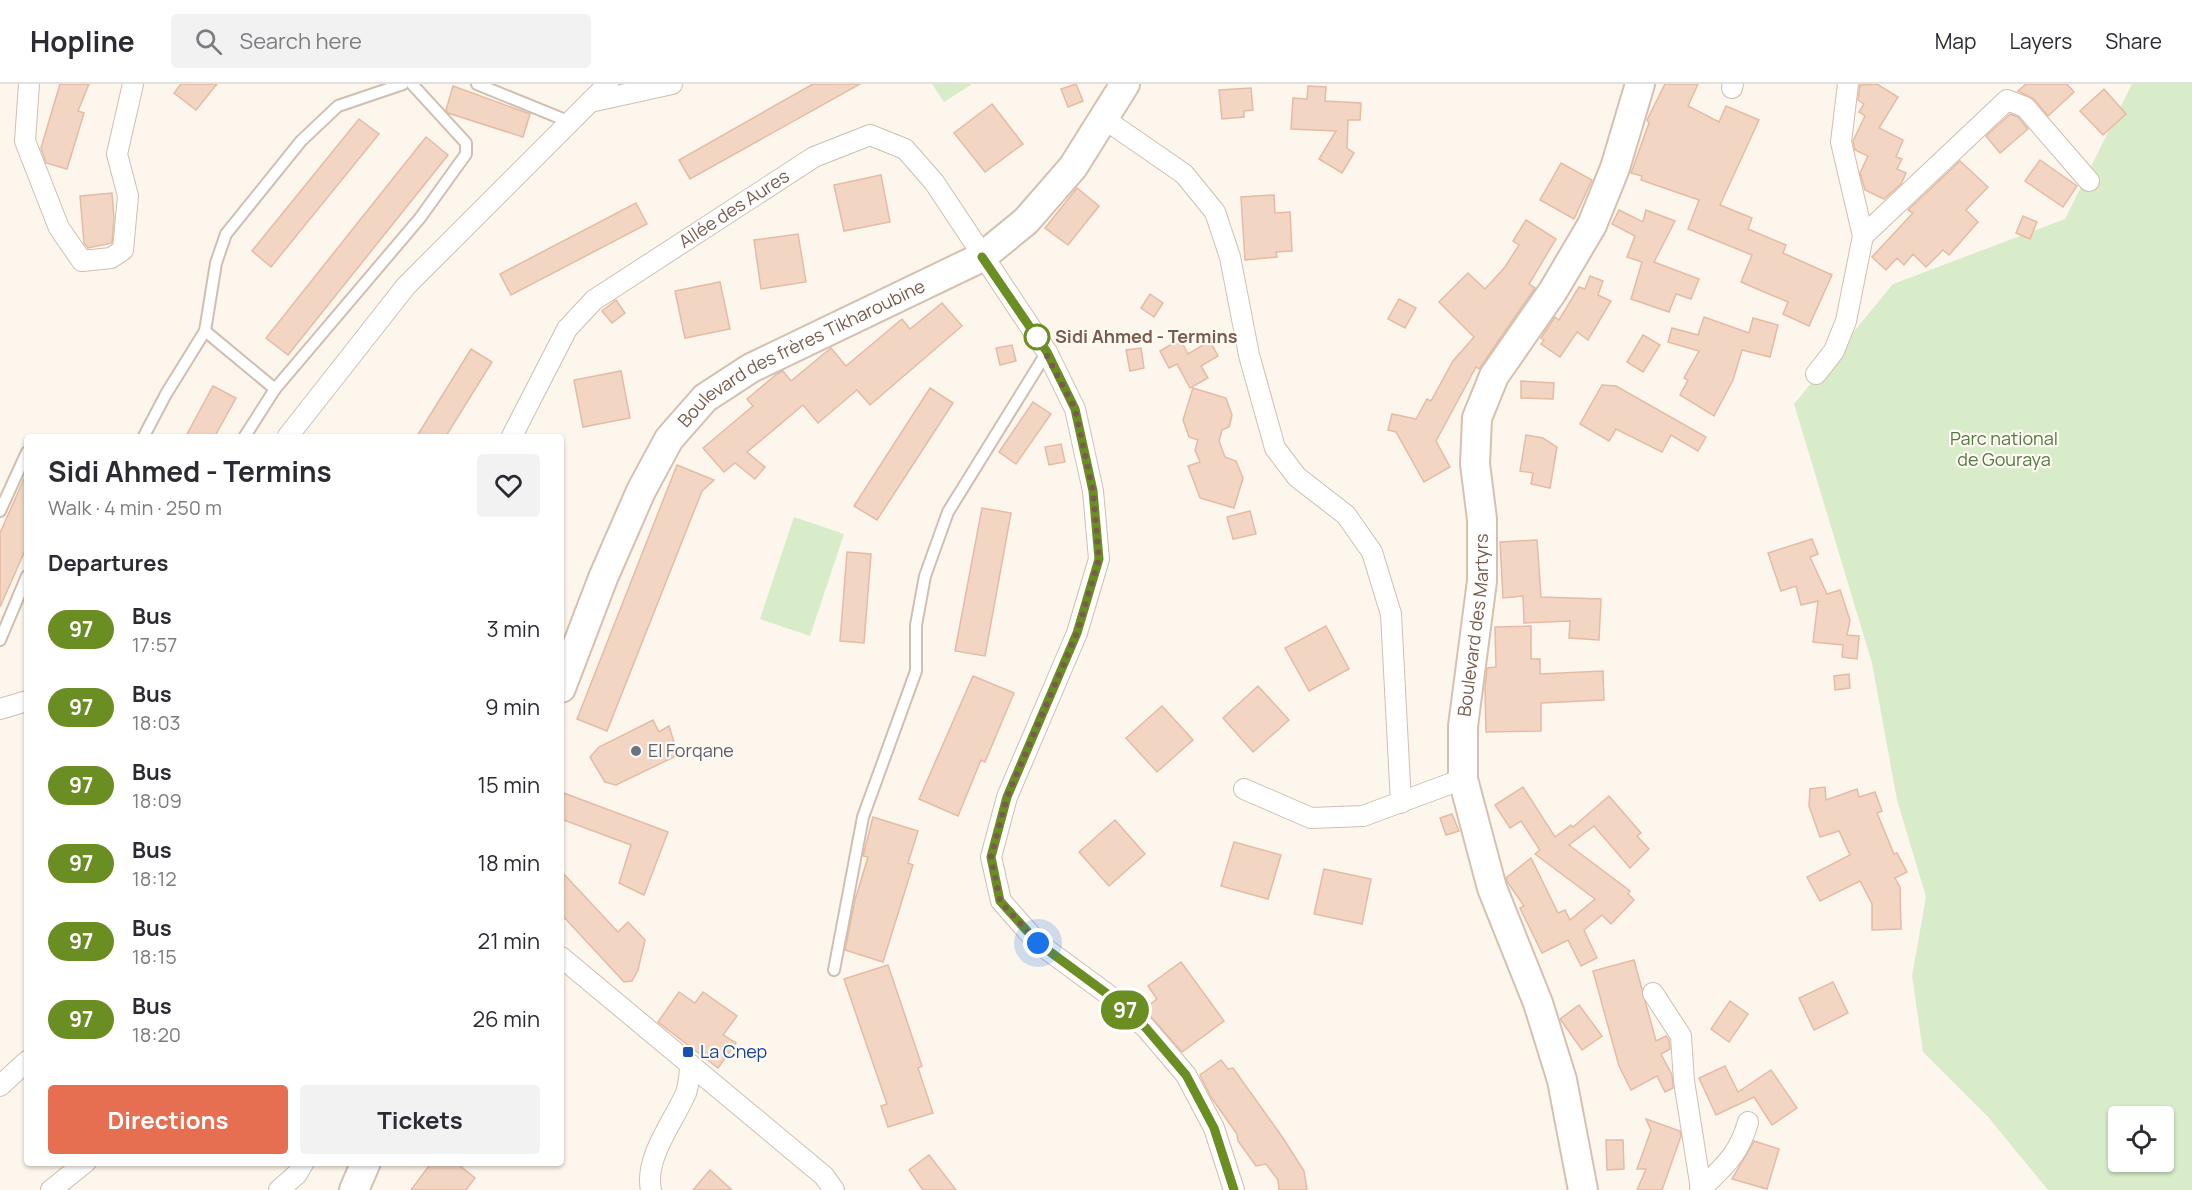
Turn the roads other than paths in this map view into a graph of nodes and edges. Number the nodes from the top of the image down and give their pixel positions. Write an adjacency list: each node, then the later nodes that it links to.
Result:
1 (29, 84): 2 (street)
2 (133, 84)
3 (403, 84): 17 (lane)
4 (412, 84): 20 (lane)
5 (477, 84): 13 (lane)
6 (608, 84): 11 (street)
7 (672, 84): 11 (street)
8 (1125, 84): 12 (main road, Boulevard des frères Tikharoubine)
9 (1640, 84): 32 (main road, Boulevard des Martyrs)
10 (1848, 84): 15 (street)
11 (590, 102): 13 (street)
12 (1103, 118): 16 (main road, Boulevard des frères Tikharoubine); 34 (street)
13 (570, 122): 23 (street)
14 (2089, 181): 15 (street)
15 (1863, 236): 19 (street)
16 (982, 257): 18 (street, Allée des Aures); 24 (street, Allée des Aures); 29 (main road, Boulevard des frères Tikharoubine)
17 (205, 330): 20 (lane); 21 (lane)
18 (1047, 352): 36 (lane); 50 (street, Allée des Aures)
19 (1816, 374)
20 (275, 388): 22 (lane)
21 (145, 434)
22 (247, 434)
23 (290, 434)
24 (513, 434)
25 (24, 459): 26 (lane)
26 (0, 511)
27 (24, 583): 28 (lane)
28 (0, 640)
29 (564, 680)
30 (24, 702): 31 (street)
31 (0, 709)
32 (1462, 779): 34 (street); 51 (main road, Boulevard des Martyrs)
33 (1244, 789): 34 (street)
34 (1401, 803)
35 (564, 959): 39 (street)
36 (834, 970)
37 (1653, 993): 52 (street)
38 (24, 1064): 40 (street)
39 (691, 1065): 48 (street); 49 (street)
40 (0, 1086)
41 (1748, 1122): 52 (street)
42 (81, 1166): 45 (street)
43 (302, 1166): 46 (street)
44 (364, 1166): 47 (main road)
45 (51, 1190)
46 (279, 1190)
47 (354, 1190)
48 (651, 1190)
49 (834, 1190)
50 (1234, 1190)
51 (1583, 1190)
52 (1700, 1190)

